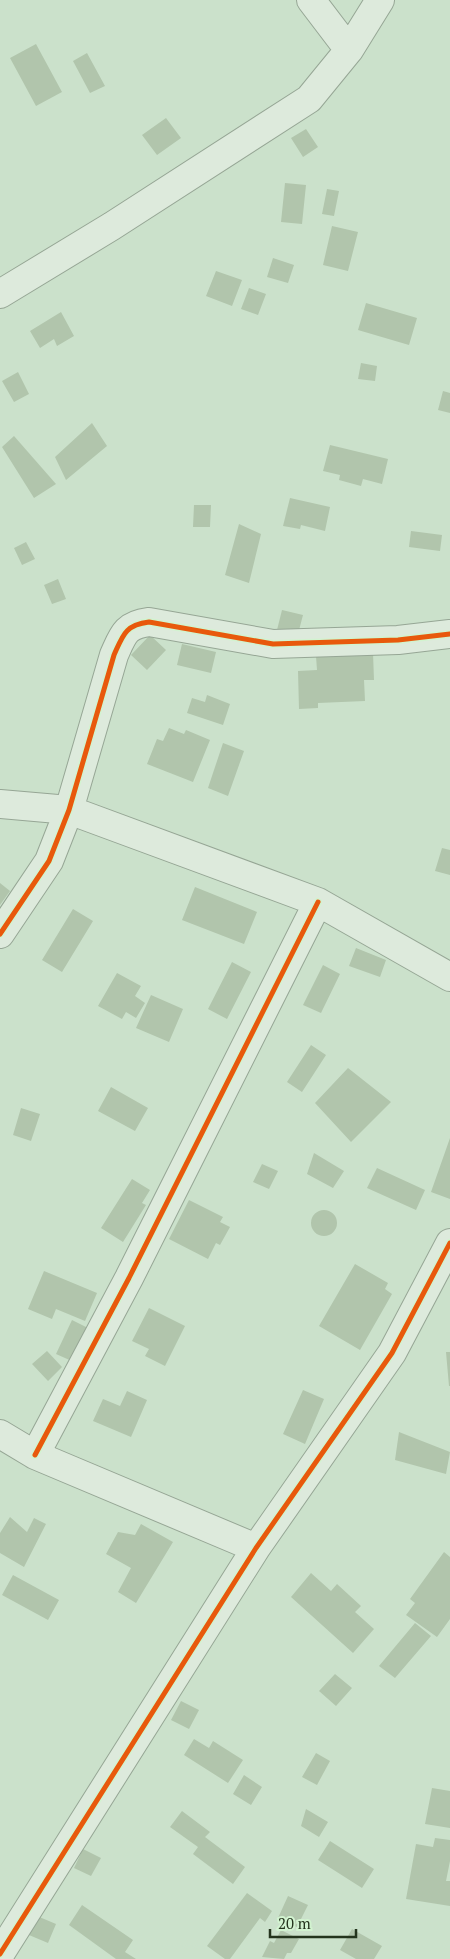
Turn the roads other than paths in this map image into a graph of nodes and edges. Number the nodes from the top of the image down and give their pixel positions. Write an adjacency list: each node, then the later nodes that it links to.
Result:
1 (311, 0): 3 (street)
2 (380, 0): 3 (street)
3 (349, 50): 4 (street)
4 (0, 294)
5 (450, 634): 7 (street)
6 (0, 804): 7 (street)
7 (69, 810): 8 (street); 9 (street)
8 (318, 902): 10 (street); 14 (street)
9 (0, 934)
10 (450, 976)
11 (450, 1243): 12 (street)
12 (444, 1277): 15 (street)
13 (0, 1434): 14 (street)
14 (35, 1455): 15 (street)
15 (256, 1548): 16 (street)
16 (0, 1954)

